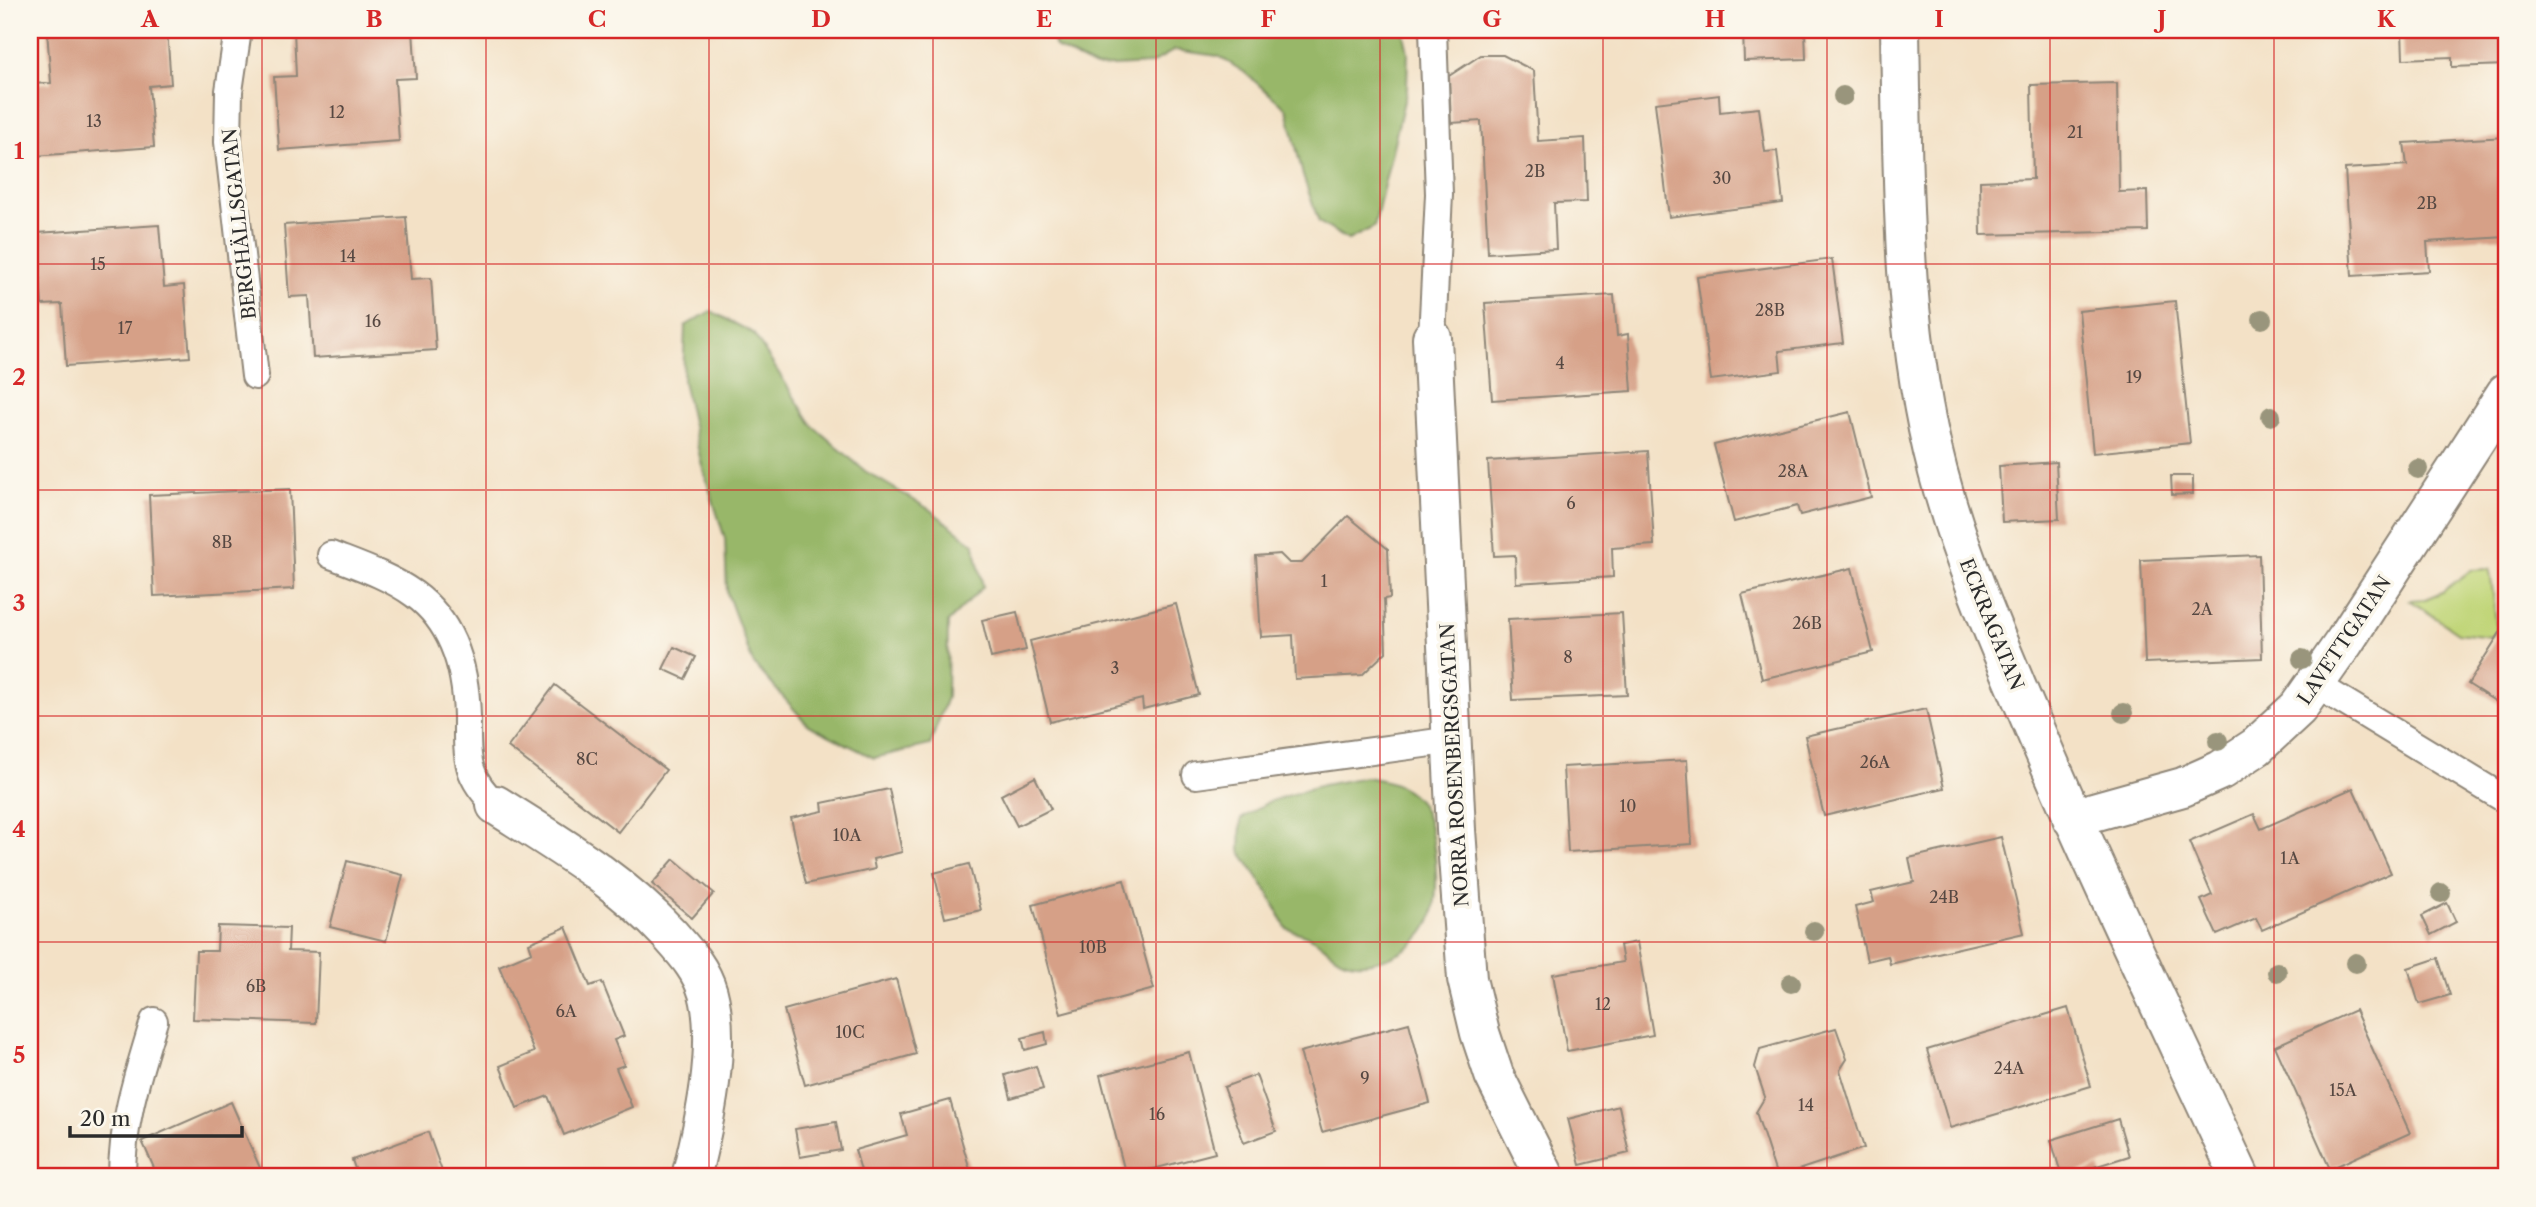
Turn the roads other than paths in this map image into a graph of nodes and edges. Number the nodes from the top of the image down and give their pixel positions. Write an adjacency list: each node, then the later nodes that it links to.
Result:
1 (238, 30): 5 (lane, BERGHÄLLSGATAN)
2 (1433, 30): 4 (lane)
3 (1900, 30): 13 (street, ECKRAGATAN)
4 (1432, 338): 9 (street, NORRA ROSENBERGSGATAN)
5 (255, 376)
6 (2506, 393): 8 (street, LAVETTGATAN)
7 (331, 555): 12 (lane)
8 (2315, 684): 11 (lane); 13 (street, LAVETTGATAN)
9 (1453, 740): 10 (lane); 17 (street, NORRA ROSENBERGSGATAN)
10 (1196, 775)
11 (2506, 800)
12 (496, 805): 16 (street)
13 (2072, 818): 18 (street, ECKRAGATAN)
14 (154, 1021): 15 (lane)
15 (122, 1177)
16 (691, 1177)
17 (1545, 1177)
18 (2240, 1177)

